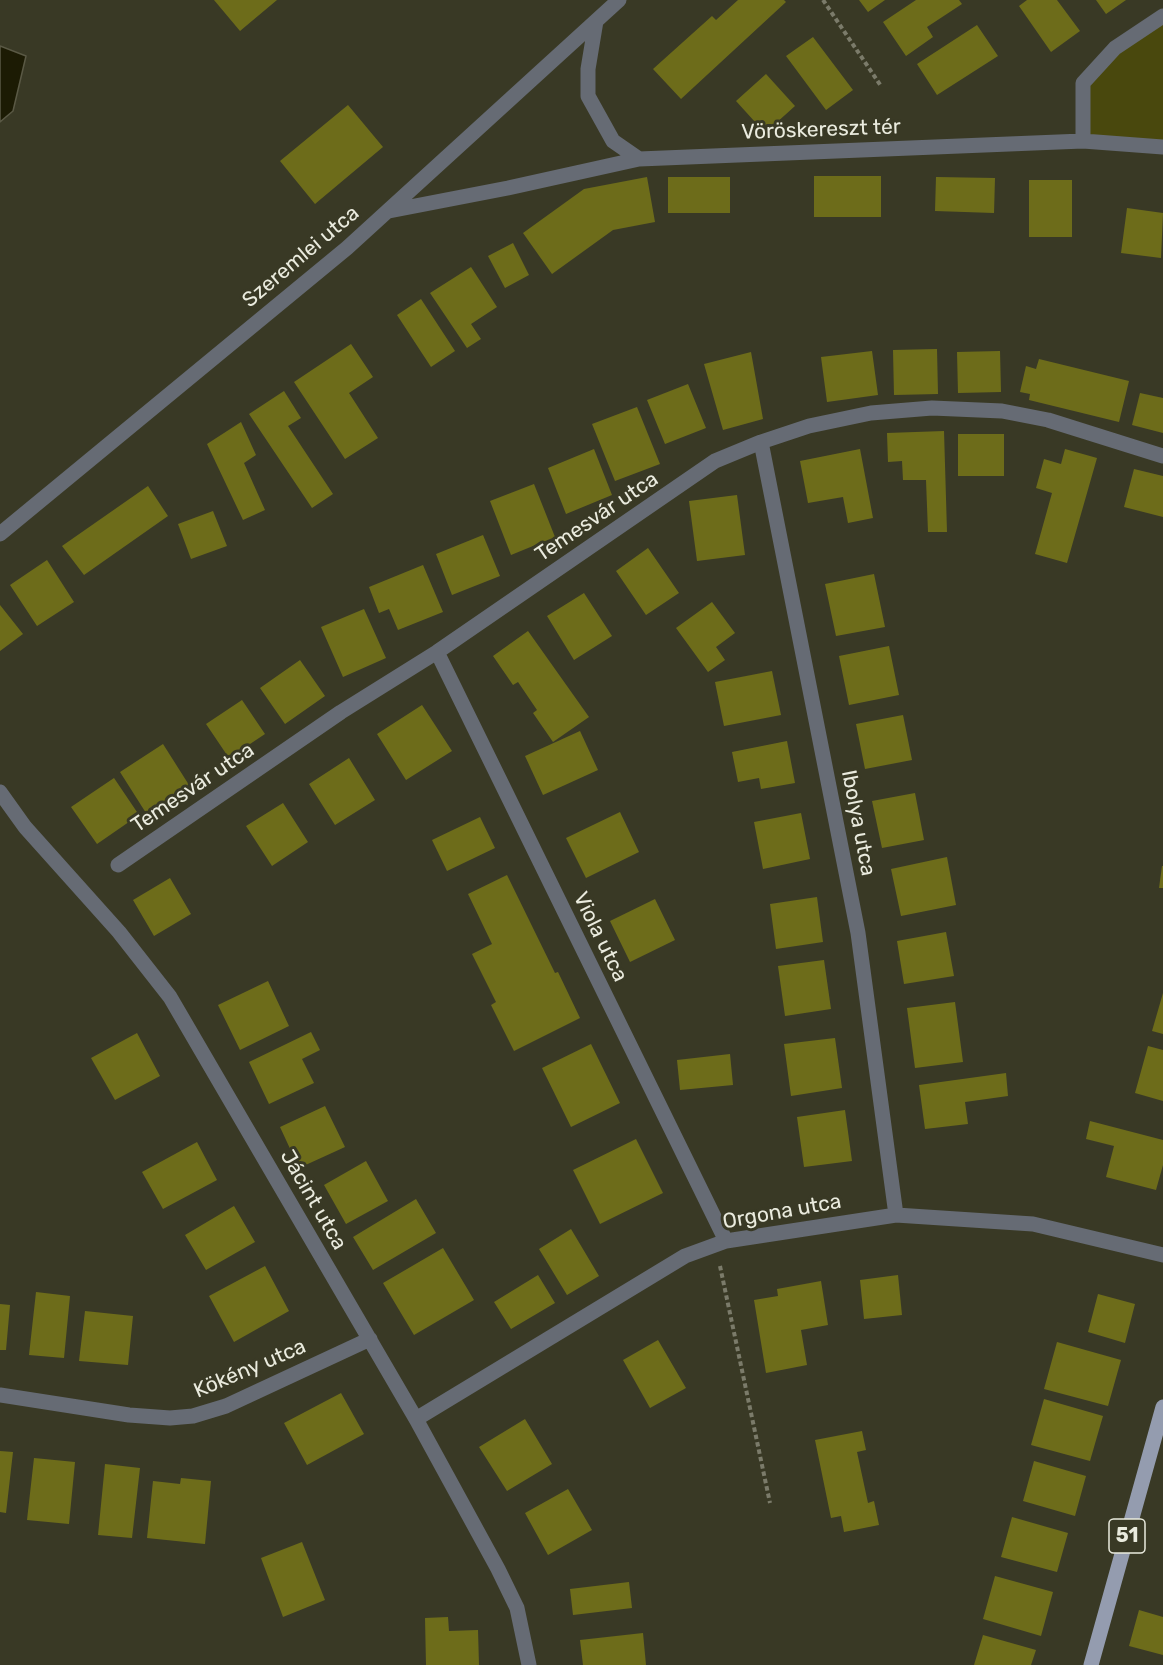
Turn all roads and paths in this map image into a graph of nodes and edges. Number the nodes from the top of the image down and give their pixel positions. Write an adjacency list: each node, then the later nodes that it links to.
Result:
1 (619, 0): 4 (street, Szeremlei utca)
2 (823, 0): 5 (path)
3 (1163, 16): 6 (street)
4 (596, 21): 8 (street); 9 (street, Szeremlei utca)
5 (881, 86)
6 (1083, 141): 7 (street, Vöröskereszt tér); 8 (street, Vöröskereszt tér)
7 (1163, 147)
8 (639, 159): 9 (street, Vöröskereszt tér)
9 (387, 211): 12 (street, Szeremlei utca)
10 (760, 442): 11 (street, Temesvár utca); 13 (street, Temesvár utca); 16 (street, Ibolya utca)
11 (1163, 456)
12 (0, 534)
13 (437, 652): 15 (street, Temesvár utca); 17 (street, Viola utca)
14 (0, 792): 19 (street, Jácint utca)
15 (118, 865)
16 (896, 1215): 17 (street, Orgona utca); 18 (street, Orgona utca)
17 (721, 1243): 22 (street, Orgona utca); 23 (path)
18 (1163, 1255)
19 (370, 1339): 20 (street, Kökény utca); 22 (street, Jácint utca)
20 (0, 1395)
21 (1163, 1407): 25 (main road, 51)
22 (416, 1419): 24 (street, Jácint utca)
23 (770, 1503)
24 (529, 1665)
25 (1091, 1665)

